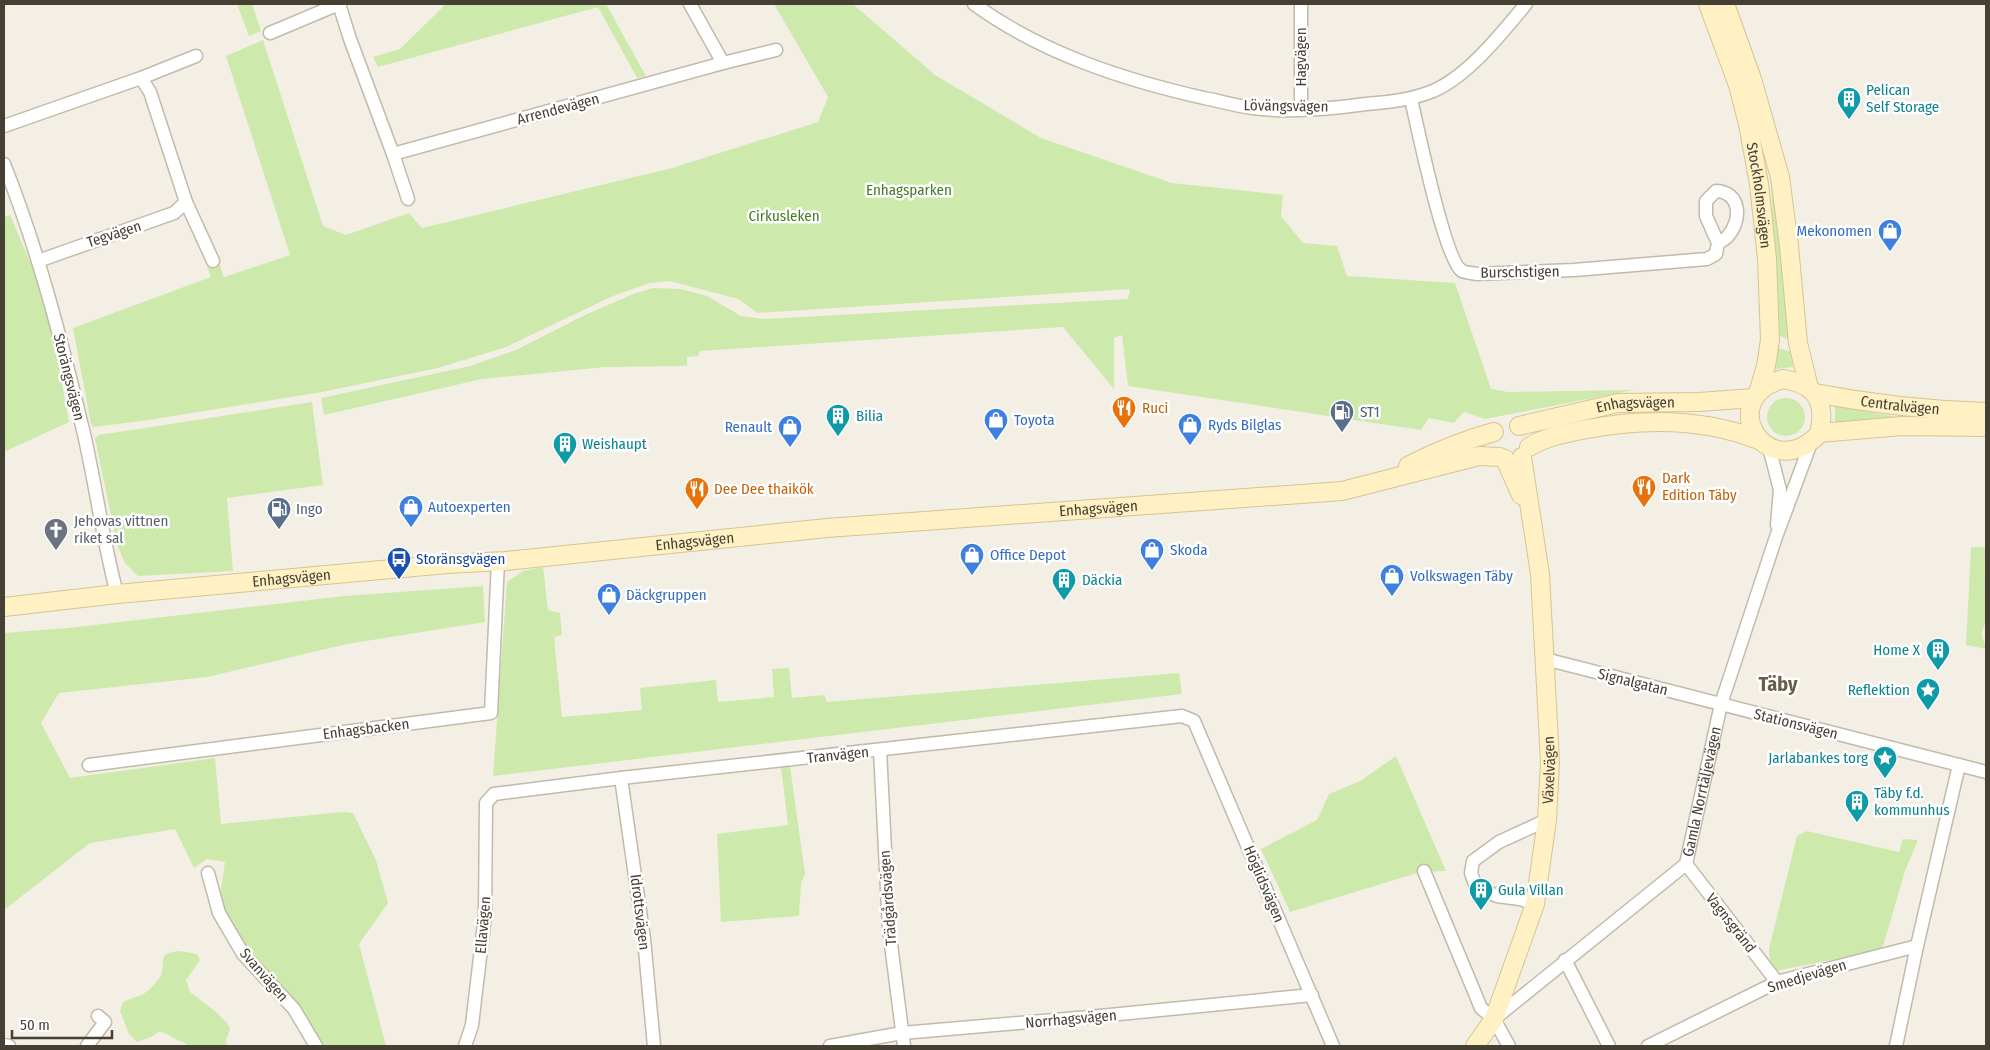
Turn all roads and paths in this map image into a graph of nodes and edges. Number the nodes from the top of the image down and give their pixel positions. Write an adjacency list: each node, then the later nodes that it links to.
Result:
1 (339, 4): 8 (street); 16 (street)
2 (690, 4): 11 (street)
3 (974, 4): 14 (street, Lövängsvägen)
4 (1301, 4): 14 (street, Hagvägen)
5 (1708, 4): 24 (street, Stockholmsvägen)
6 (1725, 4): 23 (street, Stockholmsvägen)
7 (1523, 5): 13 (street, Lövängsvägen)
8 (270, 34)
9 (776, 50): 11 (street, Arrendevägen)
10 (196, 56): 12 (street)
11 (723, 63): 16 (street, Arrendevägen)
12 (141, 78): 15 (street); 19 (street)
13 (1411, 99): 14 (street, Lövängsvägen); 20 (street, Burschstigen)
14 (1301, 109)
15 (4, 126)
16 (393, 154): 18 (street)
17 (4, 164): 22 (street, Storängsvägen)
18 (408, 199)
19 (186, 202): 21 (street); 22 (street, Tegvägen)
20 (1718, 243)
21 (213, 260)
22 (38, 261): 35 (street, Storängsvägen)
23 (1812, 391): 24 (street); 25 (street, Centralvägen); 29 (street)
24 (1756, 395): 26 (street, Enhagsvägen); 30 (street)
25 (1986, 412)
26 (1519, 426): 28 (street); 31 (street)
27 (1986, 427): 29 (street, Centralvägen)
28 (1494, 432): 31 (street); 32 (street, Enhagsvägen)
29 (1816, 437): 30 (street); 33 (street, Gamla Norrtäljevägen)
30 (1764, 444): 31 (street, Enhagsvägen); 33 (street, Gamla Norrtäljevägen)
31 (1514, 455): 32 (street, Enhagsvägen); 37 (street, Växelvägen)
32 (1386, 478): 34 (street, Enhagsvägen)
33 (1776, 537): 38 (street, Gamla Norrtäljevägen)
34 (498, 561): 35 (street, Enhagsvägen); 42 (street, Enhagsbacken)
35 (118, 594): 36 (street, Enhagsvägen)
36 (4, 607)
37 (1544, 659): 38 (street, Signalgatan); 46 (street, Växelvägen)
38 (1721, 704): 41 (street, Stationsvägen); 47 (street, Gamla Norrtäljevägen)
39 (1194, 721): 40 (street, Tranvägen); 54 (street, Höglidsvägen)
40 (880, 750): 44 (street, Tranvägen); 57 (street, Trädgårdsvägen)
41 (1959, 765): 43 (street, Stationsvägen); 51 (street)
42 (90, 766)
43 (1986, 772)
44 (622, 778): 45 (street, Tranvägen); 63 (street, Idrottsvägen)
45 (486, 803): 62 (street, Ellavägen)
46 (1547, 820): 50 (street, Växelvägen); 50 (street)
47 (1686, 864): 52 (street, Gamla Norrtäljevägen); 53 (street, Vagnsgränd)
48 (1424, 871): 56 (street)
49 (208, 873): 61 (street, Svanvägen)
50 (1535, 904): 56 (street, Växelvägen)
51 (1917, 946): 53 (street, Smedjevägen); 70 (street)
52 (1564, 960): 56 (street, Gamla Norrtäljevägen); 68 (street)
53 (1777, 982): 69 (street, Smedjevägen)
54 (1312, 996): 57 (street, Norrhagsvägen); 65 (street, Höglidsvägen)
55 (98, 1016): 60 (street)
56 (1494, 1019): 66 (street, Gamla Norrtäljevägen); 67 (street)
57 (903, 1040): 64 (street, Norrhagsvägen)
58 (4, 1045): 59 (street)
59 (9, 1046)
60 (87, 1046)
61 (316, 1046)
62 (465, 1046)
63 (654, 1046)
64 (830, 1046)
65 (1333, 1046)
66 (1475, 1046)
67 (1509, 1046)
68 (1609, 1046)
69 (1648, 1046)
70 (1896, 1046)

